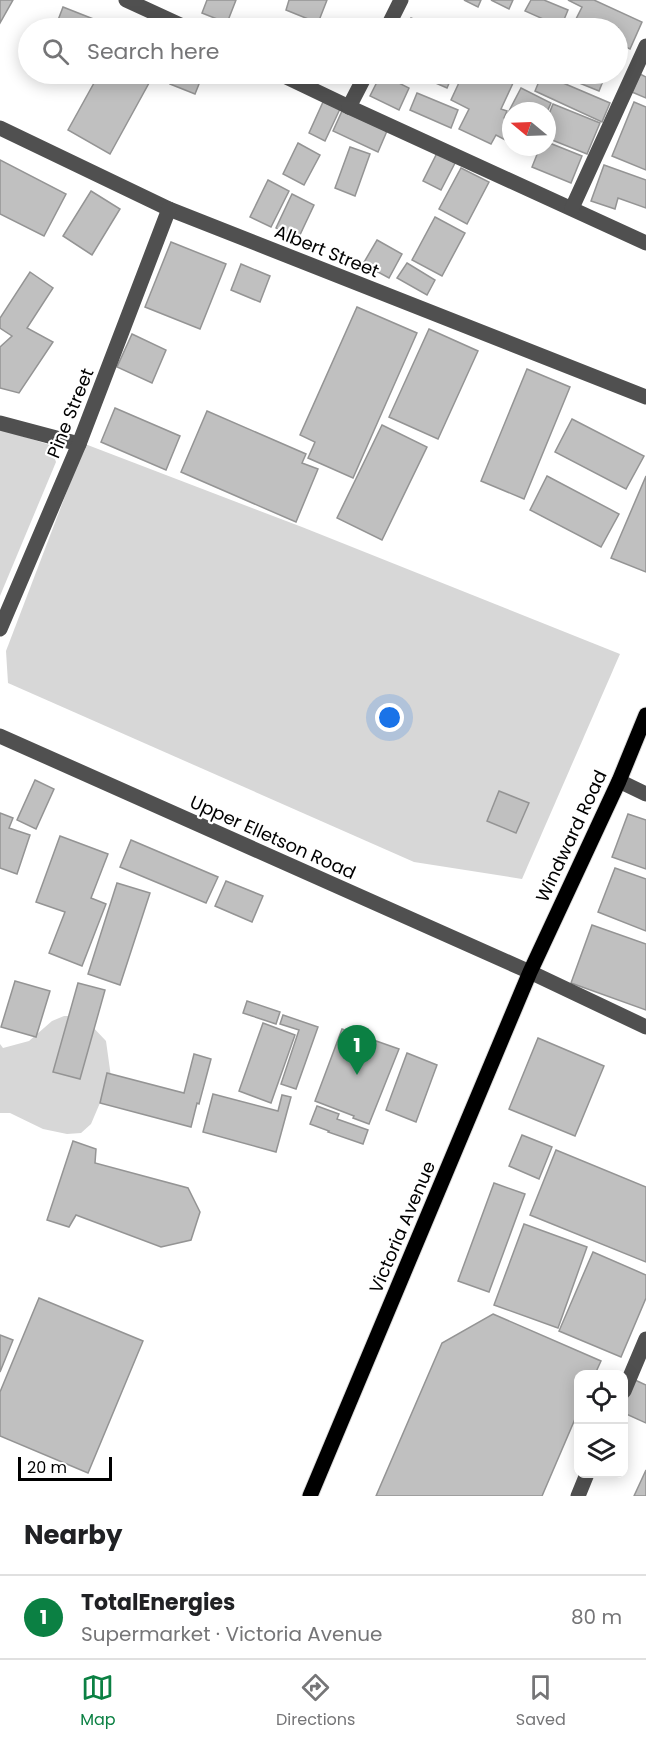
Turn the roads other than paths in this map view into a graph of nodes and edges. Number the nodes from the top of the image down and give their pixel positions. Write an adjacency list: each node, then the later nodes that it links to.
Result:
1 (401, 0): 4 (street)
2 (134, 1): 3 (street)
3 (167, 18)
4 (392, 18)
5 (646, 46): 10 (street)
6 (301, 84): 8 (street)
7 (361, 84): 8 (street)
8 (349, 107): 10 (street)
9 (0, 128): 11 (street, Albert Street)
10 (572, 208): 12 (street)
11 (169, 209): 13 (street, Albert Street); 15 (street, Pine Street)
12 (646, 243)
13 (646, 397)
14 (0, 423): 15 (street)
15 (79, 444): 16 (street, Pine Street)
16 (0, 629)
17 (646, 716): 19 (main road, Windward Road)
18 (0, 736): 21 (street, Upper Elletson Road)
19 (619, 781): 20 (street); 21 (main road, Windward Road)
20 (646, 794)
21 (530, 972): 22 (street, Upper Elletson Road); 26 (main road, Victoria Avenue)
22 (646, 1027)
23 (646, 1339): 24 (street)
24 (628, 1382)
25 (585, 1478): 27 (street)
26 (310, 1496)
27 (578, 1496)

